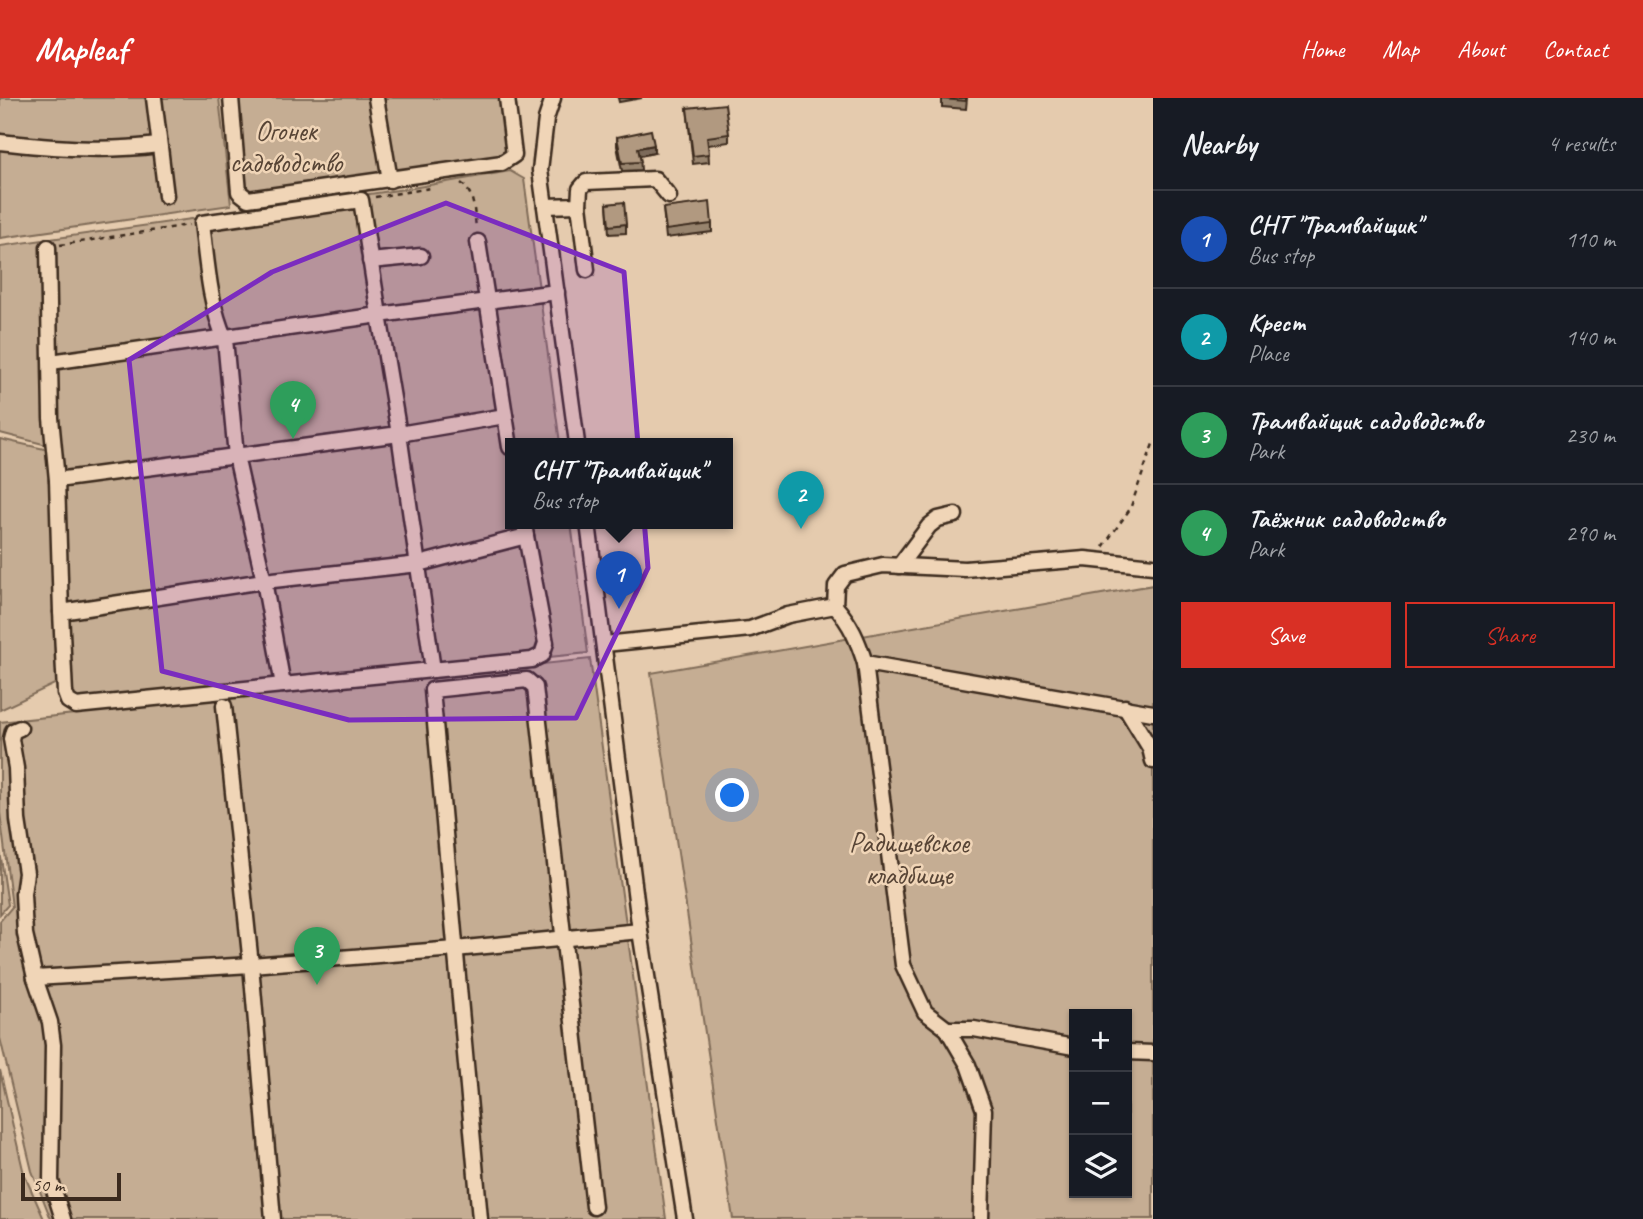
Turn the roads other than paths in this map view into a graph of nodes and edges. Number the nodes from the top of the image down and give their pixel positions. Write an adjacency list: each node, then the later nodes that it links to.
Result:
1 (154, 98): 7 (street)
2 (231, 98): 8 (street)
3 (376, 98): 8 (street)
4 (507, 98): 8 (street)
5 (552, 98): 12 (street)
6 (0, 142): 7 (street)
7 (158, 145): 9 (street)
8 (390, 180)
9 (166, 196)
10 (669, 196): 11 (street)
11 (579, 205): 12 (street); 17 (street)
12 (545, 206): 18 (street)
13 (478, 242): 19 (street)
14 (48, 247): 22 (street)
15 (421, 256): 16 (street)
16 (370, 261): 20 (street); 21 (street)
17 (587, 270)
18 (557, 292): 19 (street); 26 (street)
19 (486, 302): 20 (street); 23 (street)
20 (379, 315): 21 (street); 24 (street)
21 (225, 339): 22 (street); 27 (street)
22 (51, 362): 28 (street)
23 (505, 416): 24 (street); 25 (street)
24 (399, 434): 27 (street); 32 (street)
25 (509, 438)
26 (577, 438)
27 (236, 456): 28 (street); 35 (street)
28 (57, 480): 37 (street)
29 (955, 515): 33 (street)
30 (589, 529): 38 (street)
31 (525, 530): 32 (street); 40 (street)
32 (419, 564): 35 (street); 40 (street)
33 (899, 566): 34 (street); 36 (street)
34 (1153, 566)
35 (264, 581): 37 (street); 41 (street)
36 (835, 606): 38 (street); 39 (street)
37 (61, 612): 41 (street)
38 (605, 645): 47 (street)
39 (865, 663): 43 (street); 52 (street)
40 (433, 670): 41 (street)
41 (283, 685)
42 (224, 706): 50 (street)
43 (1125, 707): 44 (street); 46 (street)
44 (1153, 713)
45 (20, 728): 51 (street)
46 (1153, 761)
47 (640, 931): 48 (street); 60 (street)
48 (563, 939): 49 (street); 49 (street); 56 (street)
49 (455, 949): 50 (street); 59 (street)
50 (251, 965): 51 (street); 58 (street)
51 (35, 978): 57 (street)
52 (947, 1029): 53 (street); 61 (street)
53 (1069, 1045)
54 (1132, 1052): 55 (street)
55 (1153, 1053)
56 (594, 1207)
57 (63, 1219)
58 (273, 1219)
59 (480, 1219)
60 (685, 1219)
61 (981, 1219)

